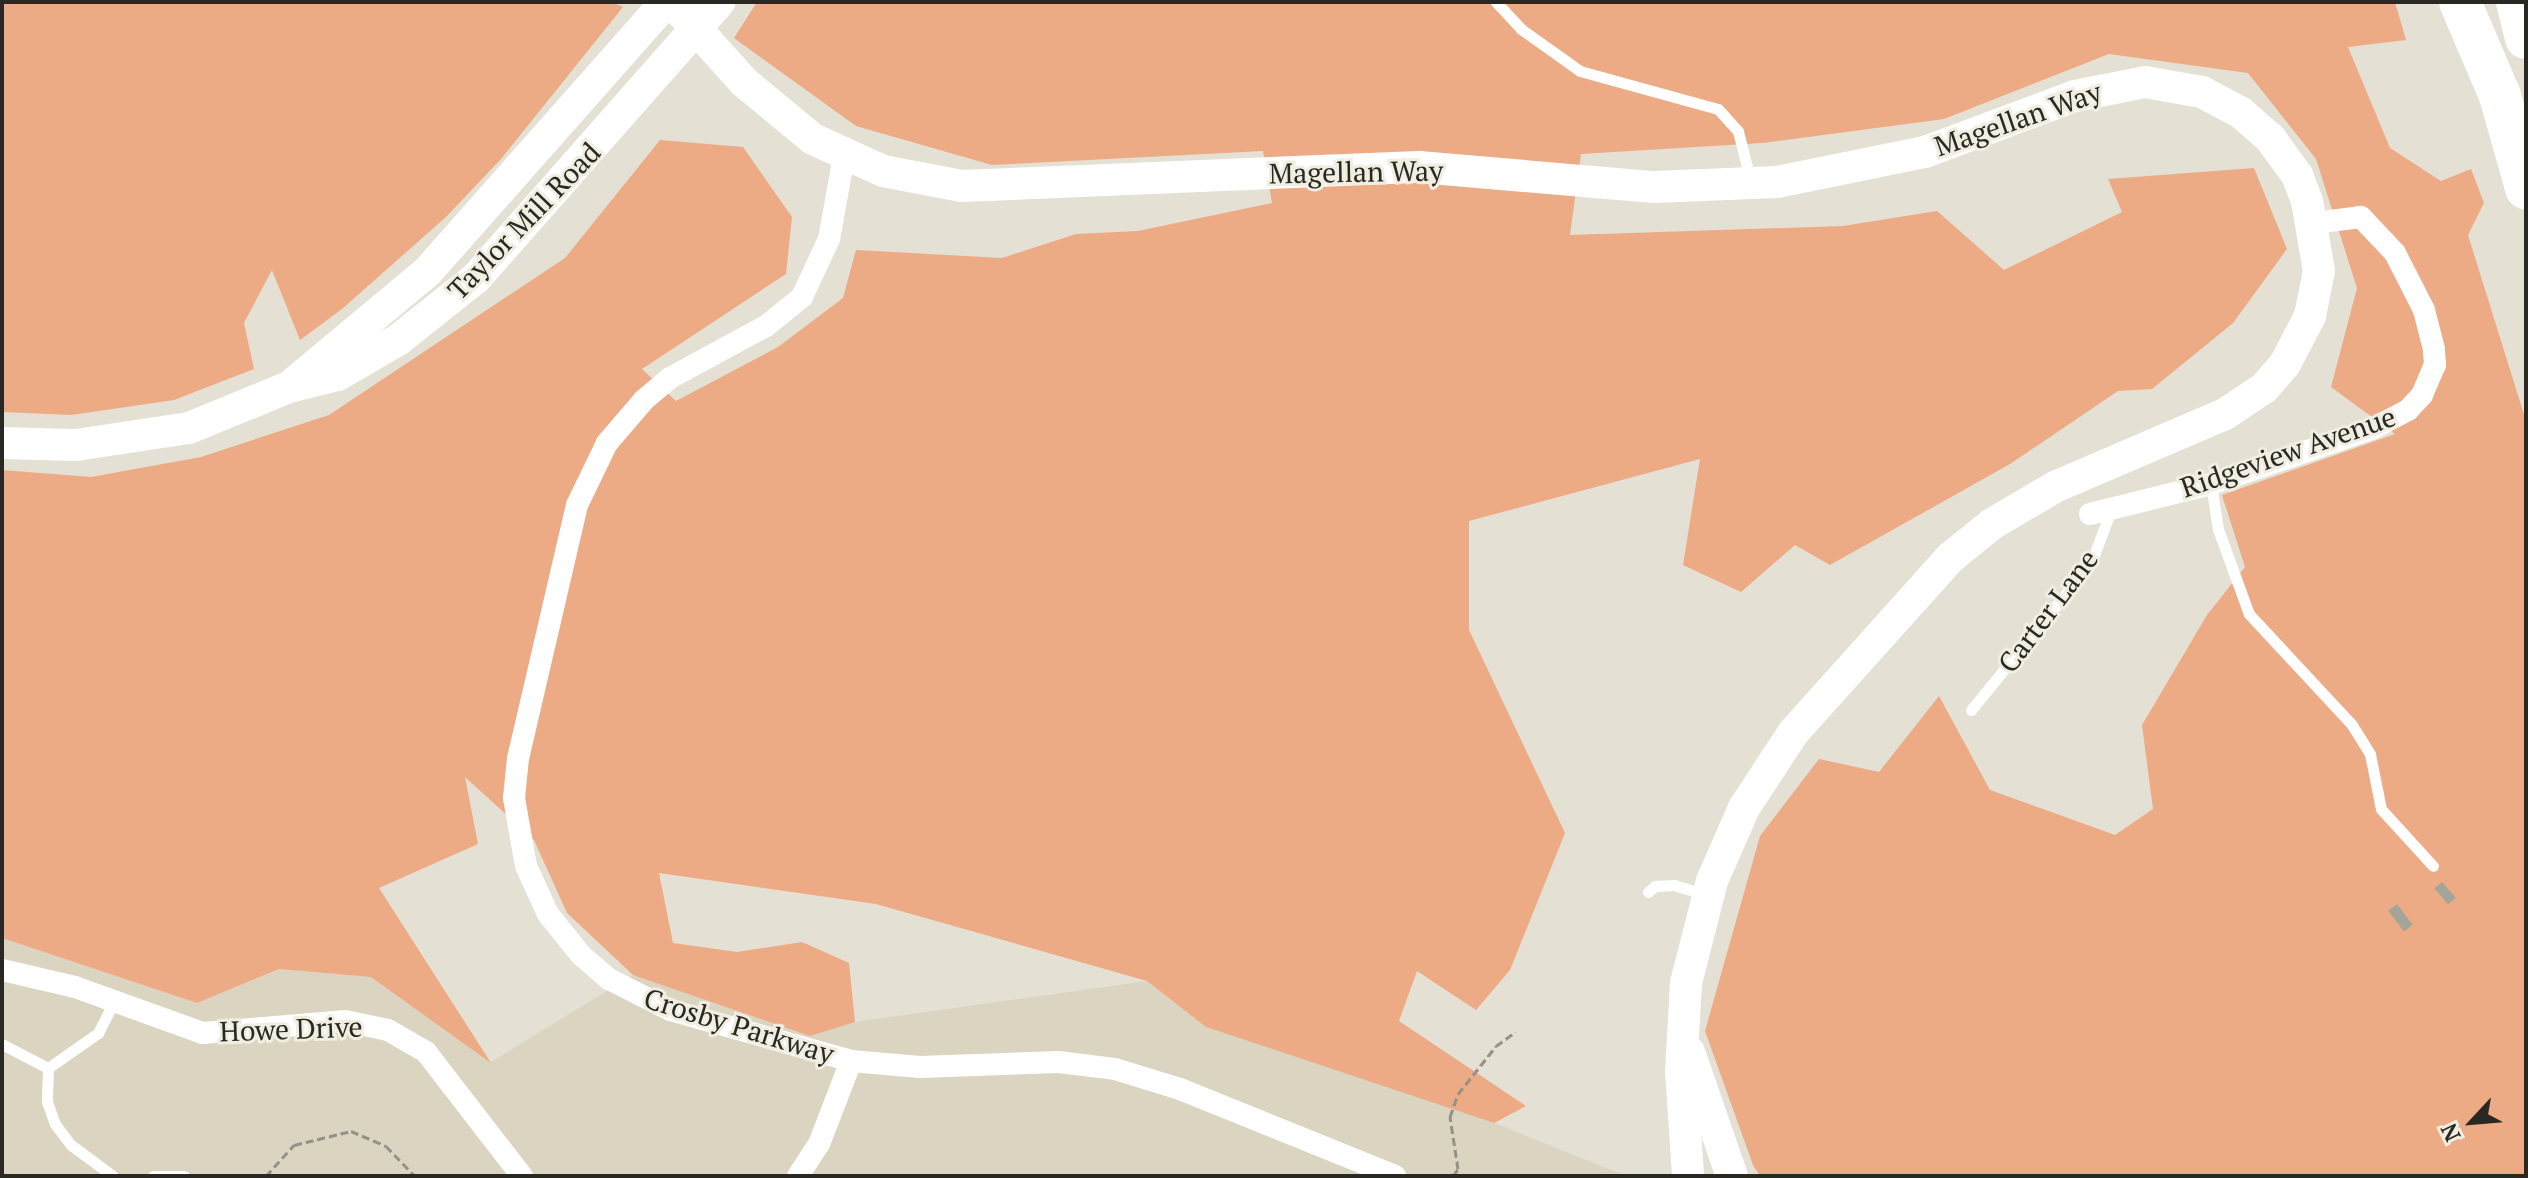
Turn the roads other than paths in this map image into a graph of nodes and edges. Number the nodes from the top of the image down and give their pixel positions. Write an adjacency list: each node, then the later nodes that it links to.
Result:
1 (666, 2): 13 (street, Taylor Mill Road)
2 (672, 2): 7 (street, Magellan Way)
3 (719, 2): 7 (street, Taylor Mill Road)
4 (1496, 2): 10 (lane)
5 (2460, 2): 11 (highway)
6 (2517, 2): 8 (highway)
7 (695, 28): 9 (street, Magellan Way); 13 (street, Taylor Mill Road)
8 (2526, 38)
9 (844, 156): 10 (street, Magellan Way); 26 (street, Crosby Parkway)
10 (1751, 184): 12 (street, Magellan Way)
11 (2526, 188)
12 (2315, 223): 15 (street, Ridgeview Avenue); 21 (street, Magellan Way)
13 (289, 387): 14 (street, Taylor Mill Road)
14 (2, 443)
15 (2211, 484): 16 (street, Ridgeview Avenue); 19 (lane)
16 (2112, 506): 17 (street, Ridgeview Avenue); 18 (lane, Carter Lane)
17 (2090, 514)
18 (1971, 710)
19 (2433, 866)
20 (1648, 892): 21 (lane)
21 (1708, 895): 24 (street, Magellan Way)
22 (2, 970): 23 (street, Howe Drive)
23 (113, 1004): 27 (lane); 31 (street, Howe Drive)
24 (1681, 1034): 34 (street, Magellan Way); 35 (street)
25 (2, 1044): 27 (lane)
26 (851, 1061): 32 (street); 33 (street, Crosby Parkway)
27 (48, 1068): 28 (lane)
28 (113, 1176)
29 (153, 1176): 30 (lane)
30 (184, 1176)
31 (522, 1176)
32 (798, 1176)
33 (1395, 1176)
34 (1688, 1176)
35 (1732, 1176)

